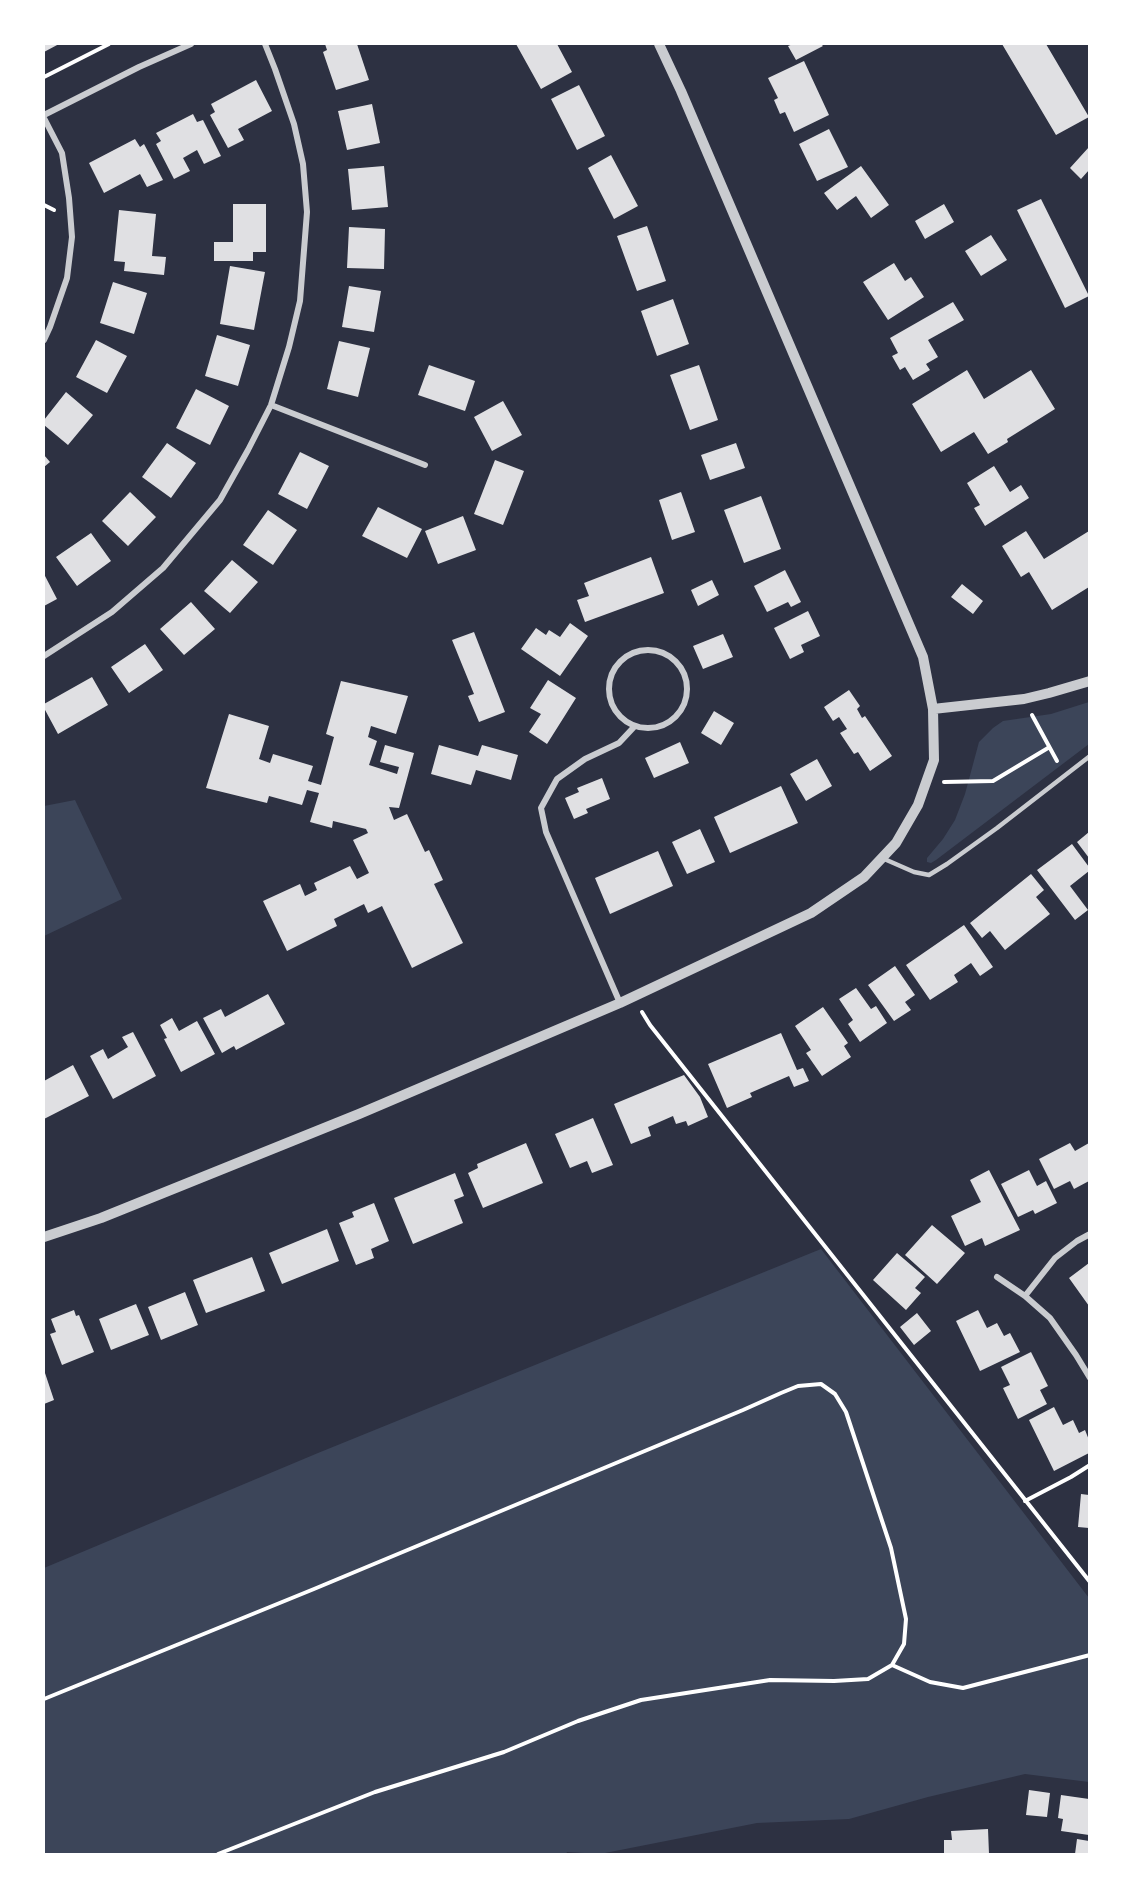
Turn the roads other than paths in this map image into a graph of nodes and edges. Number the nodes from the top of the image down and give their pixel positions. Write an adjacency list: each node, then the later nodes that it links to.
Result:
1 (191, 44): 4 (street)
2 (265, 44): 6 (street)
3 (659, 44): 10 (street)
4 (44, 117): 5 (street)
5 (44, 340)
6 (271, 405): 7 (street); 8 (street)
7 (425, 465)
8 (44, 657)
9 (1089, 681): 10 (street)
10 (933, 709): 13 (street)
11 (634, 727): 11 (street); 14 (street)
12 (1089, 756): 13 (lane)
13 (882, 858): 14 (street)
14 (620, 1003): 16 (street)
15 (1089, 1234): 18 (street)
16 (44, 1237)
17 (997, 1277): 18 (street)
18 (1025, 1296): 19 (street)
19 (1089, 1378)

